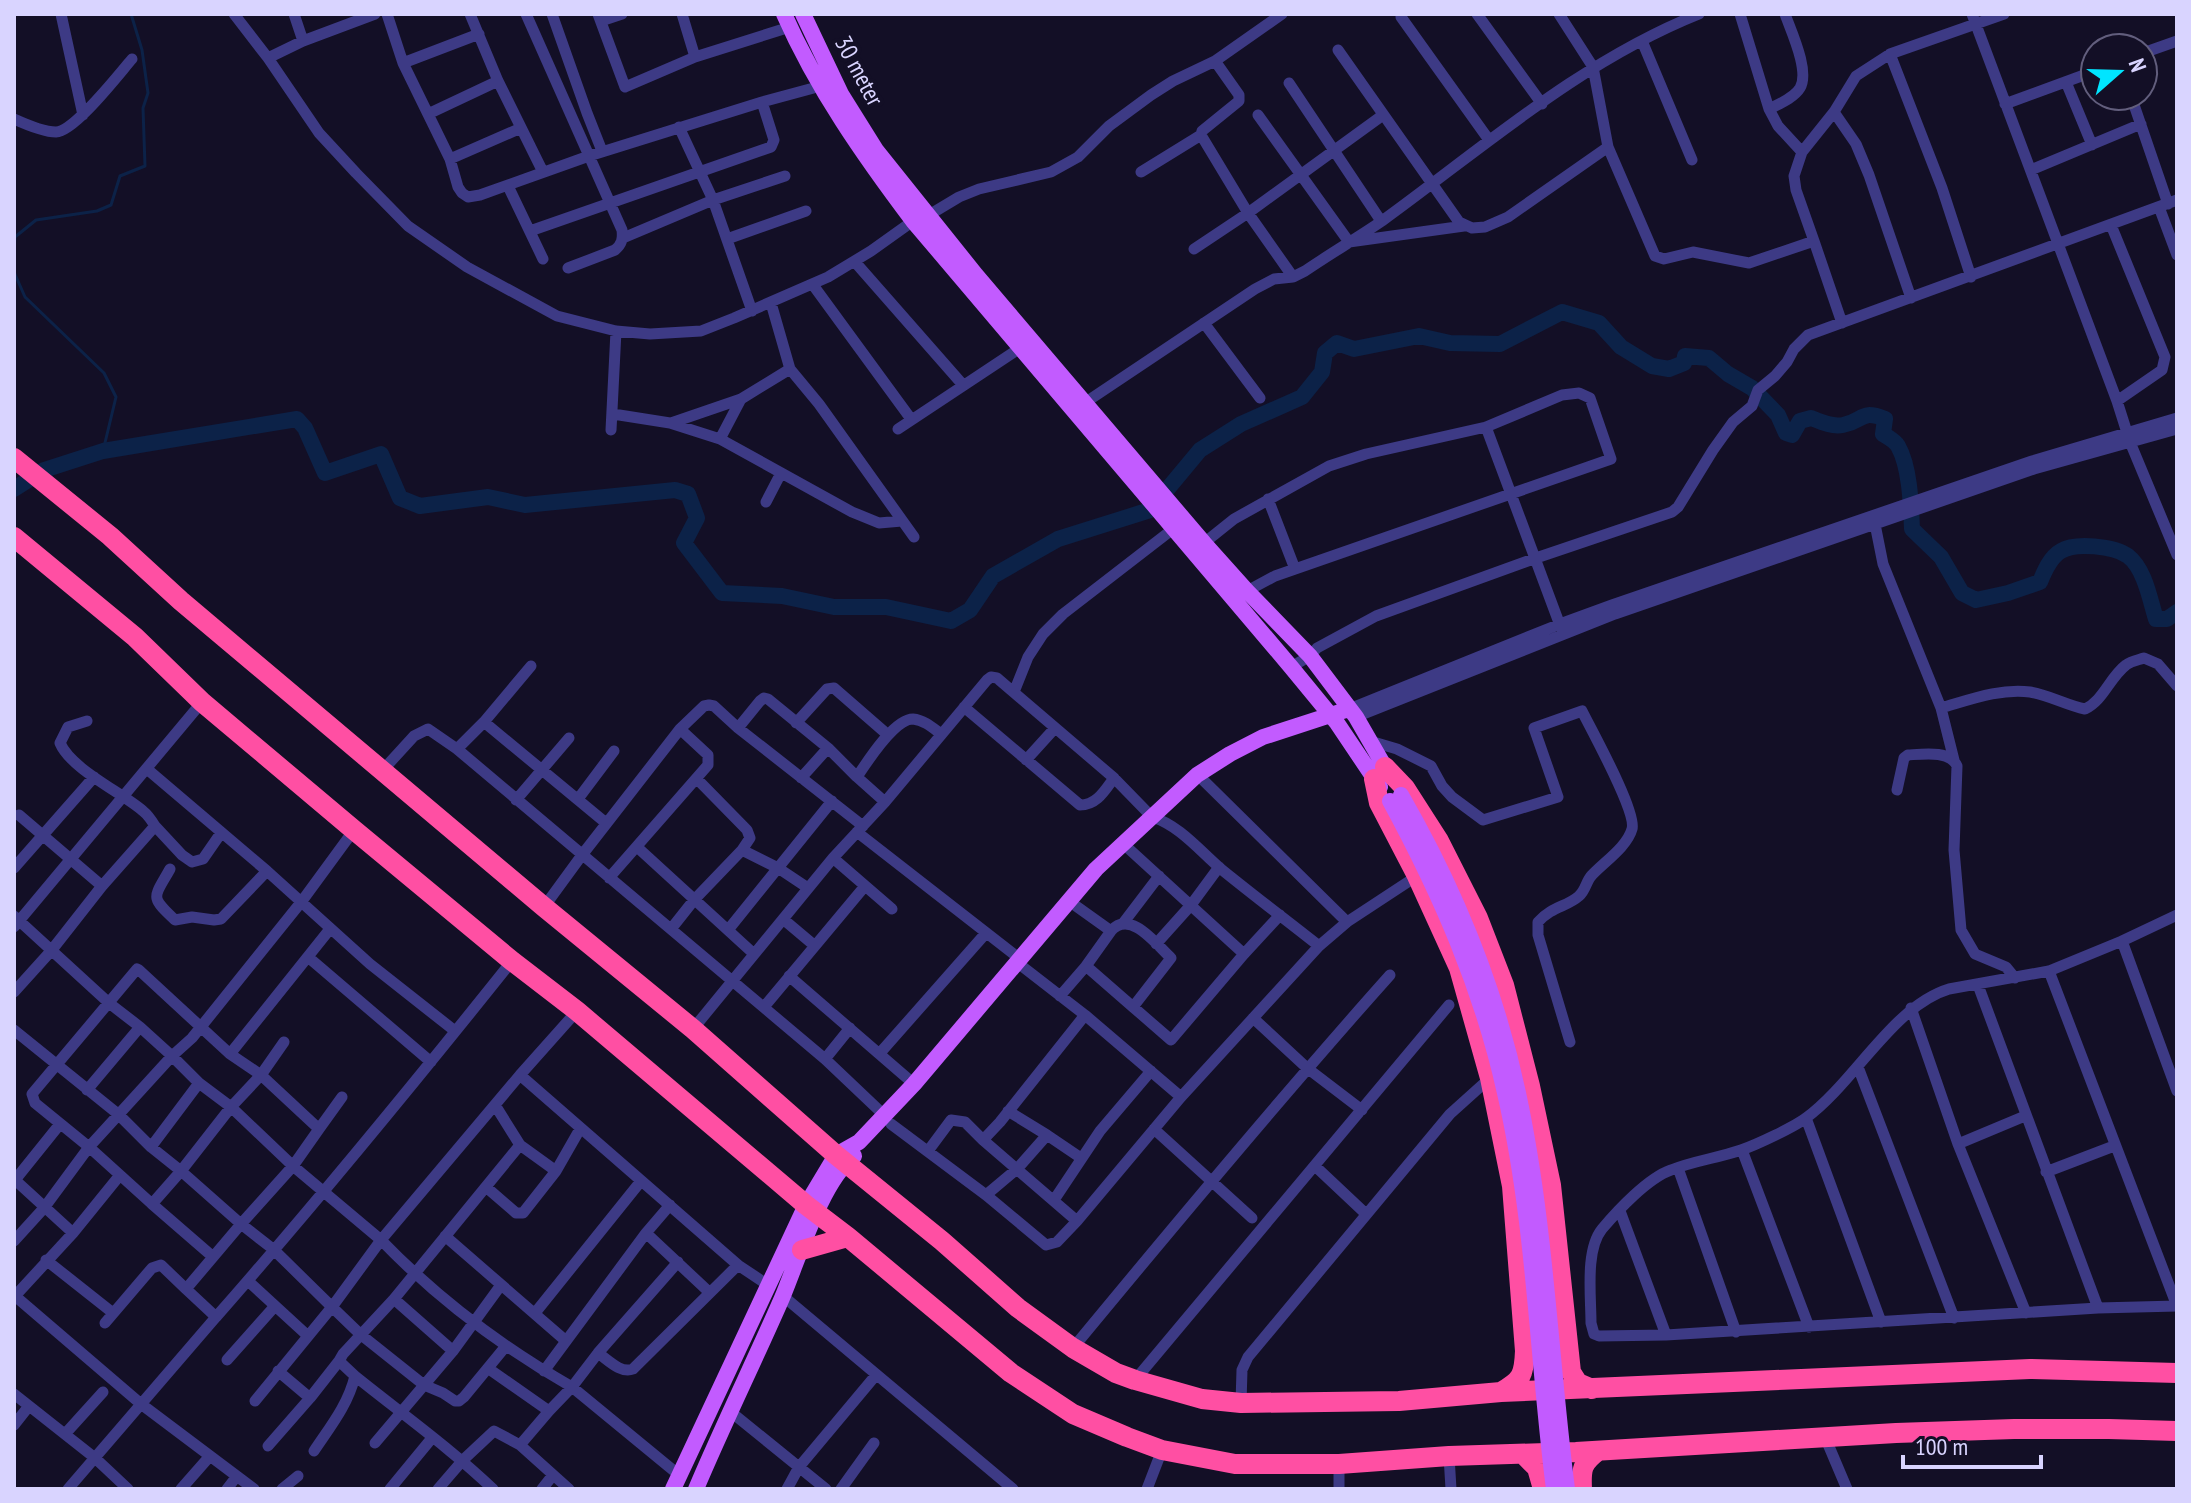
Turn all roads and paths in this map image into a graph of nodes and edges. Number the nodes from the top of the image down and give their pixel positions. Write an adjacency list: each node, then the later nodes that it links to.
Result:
1 (61, 14): 51 (street)
2 (234, 14): 34 (street)
3 (294, 14): 28 (street)
4 (337, 14): 25 (street)
5 (375, 14): 25 (street)
6 (387, 14): 37 (street)
7 (470, 14): 26 (street)
8 (526, 14): 30 (street)
9 (552, 14): 27 (street)
10 (622, 14): 21 (street)
11 (682, 14): 33 (street)
12 (803, 14): 81 (main road, 30 meter)
13 (1282, 14): 36 (street)
14 (1477, 14): 45 (street)
15 (1577, 14): 22 (street)
16 (1699, 14): 29 (street)
17 (1740, 14): 47 (street)
18 (1785, 14): 47 (street)
19 (2004, 14): 23 (street)
20 (1401, 17): 59 (street)
21 (600, 18): 33 (street)
22 (1562, 18): 38 (street)
23 (1974, 19): 32 (street); 46 (street)
24 (787, 20): 33 (street); 43 (main road)
25 (341, 27): 28 (street)
26 (479, 34): 37 (street); 40 (street)
27 (560, 39): 30 (street); 63 (street)
28 (303, 41): 34 (street)
29 (1642, 41): 38 (street); 67 (street)
30 (539, 46): 65 (street)
31 (1338, 50): 53 (street)
32 (1890, 54): 48 (street); 97 (street)
33 (695, 57)
34 (268, 58): 104 (street)
35 (132, 59): 51 (street)
36 (1215, 61): 58 (street); 81 (street)
37 (403, 63): 50 (street)
38 (1593, 67): 45 (street); 61 (street)
39 (2079, 77): 41 (street)
40 (498, 81): 50 (street); 57 (street)
41 (2066, 82): 46 (street); 60 (street)
42 (1289, 83): 62 (street)
43 (821, 86): 44 (street); 81 (main road)
44 (762, 102): 56 (street); 70 (street)
45 (1542, 104): 59 (street)
46 (2005, 104): 68 (street)
47 (1769, 109): 64 (street)
48 (1834, 112): 64 (street); 99 (street)
49 (2137, 112): 55 (street)
50 (428, 114): 66 (street)
51 (83, 115): 54 (street)
52 (1258, 115): 72 (street)
53 (1383, 115): 62 (street); 74 (street)
54 (14, 119)
55 (2141, 124): 60 (street); 78 (street)
56 (679, 127): 63 (street); 70 (street)
57 (521, 128): 66 (street); 69 (street)
58 (1201, 135): 71 (street); 80 (street)
59 (1489, 140): 74 (street)
60 (2092, 145): 68 (street)
61 (1608, 147): 84 (street); 88 (street)
62 (1334, 150): 72 (street); 82 (street)
63 (602, 151): 65 (street)
64 (1802, 152): 88 (street)
65 (589, 156): 69 (street); 77 (street)
66 (450, 159): 75 (street)
67 (1692, 160)
68 (2031, 170): 90 (street)
69 (543, 172): 75 (street)
70 (699, 172): 76 (street); 77 (street)
71 (1141, 172)
72 (1301, 175): 80 (street); 89 (street)
73 (785, 176): 76 (street)
74 (1430, 184): 82 (street); 84 (street)
75 (508, 186): 85 (street)
76 (713, 200): 86 (street); 87 (street)
77 (609, 202): 85 (street); 86 (street)
78 (2168, 204): 83 (street); 92 (street)
79 (806, 211): 87 (street)
80 (1248, 213): 91 (street); 96 (street)
81 (921, 218): 94 (street); 105 (main road); 111 (main road)
82 (1381, 221): 89 (street)
83 (2111, 225): 90 (street); 110 (street)
84 (1464, 226): 89 (street)
85 (530, 231): 93 (street)
86 (623, 238): 95 (street)
87 (727, 239): 101 (street)
88 (1814, 241): 103 (street)
89 (1349, 242): 96 (street)
90 (2058, 245): 97 (street); 110 (street)
91 (1194, 249)
92 (2177, 255)
93 (543, 259)
94 (855, 262): 98 (street); 107 (street)
95 (568, 268)
96 (1293, 277): 102 (street)
97 (1971, 277): 99 (street)
98 (813, 285): 100 (street); 114 (street)
99 (1911, 298): 103 (street)
100 (771, 303): 101 (street); 106 (street)
101 (752, 311): 104 (street)
102 (1204, 323): 108 (street); 111 (street)
103 (1842, 323): 139 (street)
104 (616, 331): 112 (street)
105 (1020, 348): 107 (street); 124 (main road)
106 (790, 369): 109 (street); 132 (street)
107 (963, 385): 114 (street)
108 (1260, 398)
109 (741, 399): 115 (street); 121 (street)
110 (2117, 401): 120 (street)
111 (1086, 402): 124 (main road)
112 (613, 414): 115 (street); 119 (street)
113 (2177, 418): 120 (street)
114 (911, 419): 117 (street)
115 (670, 423): 121 (street)
116 (1486, 427): 125 (street); 125 (street); 126 (street)
117 (898, 429)
118 (2177, 429): 120 (street)
119 (611, 430)
120 (2128, 437): 129 (street); 131 (street)
121 (720, 439): 123 (street)
122 (14, 458): 172 (highway)
123 (781, 473): 127 (street); 132 (street)
124 (1153, 493): 128 (main road)
125 (1511, 494): 139 (street); 140 (street)
126 (1268, 499): 137 (street); 140 (street)
127 (766, 502)
128 (1167, 510): 134 (main road); 137 (main road)
129 (1897, 511): 133 (street); 142 (street)
130 (2177, 511): 131 (street)
131 (2162, 516): 138 (street)
132 (902, 521): 136 (street)
133 (1875, 524): 142 (street); 151 (street)
134 (1173, 529): 145 (main road); 148 (street)
135 (14, 537): 149 (highway)
136 (914, 537)
137 (1204, 543): 141 (main road)
138 (2177, 555)
139 (1536, 558): 142 (street); 143 (street)
140 (1295, 569): 141 (street)
141 (1247, 591): 143 (main road)
142 (1562, 629): 152 (street)
143 (1310, 656): 145 (street); 152 (main road)
144 (531, 666): 155 (street)
145 (1291, 667): 147 (main road)
146 (2177, 686): 151 (street)
147 (1311, 691): 153 (main road); 157 (main road)
148 (1014, 692): 150 (street); 159 (street)
149 (202, 702): 170 (street); 192 (highway)
150 (964, 707): 161 (street); 168 (street)
151 (1941, 708): 169 (street)
152 (1353, 713): 153 (main road); 164 (main road)
153 (1333, 719): 157 (main road); 173 (main road); 179 (main road)
154 (87, 721): 174 (street)
155 (484, 722): 166 (street); 171 (street)
156 (796, 723): 158 (street); 162 (street); 165 (street)
157 (1299, 724): 188 (main road)
158 (738, 728): 160 (street); 176 (street)
159 (1055, 728): 168 (street); 177 (street)
160 (680, 729): 178 (street); 189 (street)
161 (941, 734): 162 (street); 186 (street)
162 (888, 735): 175 (street)
163 (569, 738): 171 (street)
164 (1370, 741): 173 (main road); 263 (street)
165 (828, 748): 175 (street); 176 (street)
166 (457, 749): 172 (street); 184 (street)
167 (614, 751): 183 (street)
168 (1026, 760): 177 (street)
169 (1954, 760): 180 (street); 243 (street)
170 (147, 769): 181 (street); 193 (street)
171 (542, 770): 183 (street); 184 (street)
172 (382, 771): 216 (highway)
173 (1380, 773): 182 (main road); 207 (highway); 383 (highway)
174 (94, 777): 181 (street); 194 (street)
175 (857, 777): 186 (street)
176 (801, 778): 185 (street)
177 (1114, 778): 188 (street)
178 (697, 779): 195 (street); 197 (street)
179 (1203, 780): 188 (main road); 223 (street)
180 (1897, 790)
181 (122, 797): 190 (street); 199 (street)
182 (1396, 798): 438 (main road, bridge); 439 (main road, bridge)
183 (578, 799): 189 (street)
184 (516, 800): 198 (street)
185 (832, 801): 191 (street); 203 (street)
186 (885, 802): 191 (street)
187 (19, 815): 194 (street)
188 (1156, 818): 196 (main road); 201 (street); 238 (main road)
189 (606, 823): 198 (street)
190 (155, 826): 193 (street); 209 (street)
191 (860, 829): 200 (street); 228 (street)
192 (354, 830): 213 (street); 237 (highway)
193 (221, 833): 205 (street)
194 (44, 836): 199 (street); 202 (street)
195 (637, 847): 208 (street); 212 (street)
196 (1129, 849): 206 (street); 215 (main road)
197 (742, 850): 203 (street); 212 (street)
198 (582, 855): 208 (street); 216 (street)
199 (71, 858): 209 (street); 221 (street)
200 (833, 858): 210 (street); 211 (street)
201 (1219, 867): 214 (street); 218 (street)
202 (14, 868)
203 (778, 868): 211 (street); 226 (street)
204 (170, 869): 205 (street)
205 (267, 871): 213 (street)
206 (1159, 876): 214 (street); 222 (street)
207 (1417, 876): 223 (street); 275 (highway)
208 (609, 878): 225 (street)
209 (102, 886): 233 (street)
210 (865, 886): 217 (street); 231 (street)
211 (808, 888): 220 (street)
212 (694, 900): 225 (street); 226 (street)
213 (302, 901): 224 (street); 257 (street)
214 (1191, 905): 230 (street); 235 (street)
215 (1076, 906): 227 (street); 238 (main road)
216 (544, 907): 259 (highway)
217 (892, 909)
218 (1280, 915): 232 (street); 235 (street)
219 (2177, 915): 229 (street)
220 (783, 919): 231 (street); 234 (street)
221 (16, 922): 233 (street)
222 (1124, 922): 227 (street); 230 (street)
223 (1347, 922): 232 (street)
224 (330, 929): 236 (street); 261 (street)
225 (671, 929): 244 (street)
226 (728, 930): 234 (street)
227 (1111, 931): 239 (street)
228 (986, 933): 238 (street); 264 (street)
229 (2122, 941): 240 (street); 279 (street)
230 (1156, 944): 251 (street)
231 (815, 946): 242 (street)
232 (1319, 946): 255 (street)
233 (51, 951): 246 (street); 248 (street)
234 (754, 954): 244 (street)
235 (1244, 954): 251 (street)
236 (308, 957): 265 (street); 268 (street)
237 (512, 961): 253 (highway); 261 (street)
238 (1022, 963): 247 (street); 277 (main road); 289 (main road)
239 (1086, 966): 247 (street); 251 (street)
240 (2049, 971): 243 (street); 298 (street)
241 (1390, 975): 271 (street)
242 (789, 976): 250 (street); 258 (street)
243 (2015, 978): 245 (street)
244 (734, 981): 250 (street); 259 (street)
245 (1978, 985): 252 (street); 287 (street)
246 (14, 992)
247 (1060, 996): 254 (street)
248 (109, 1003): 256 (street); 257 (street); 269 (street)
249 (1449, 1005): 284 (street)
250 (764, 1007): 267 (street)
251 (1133, 1007)
252 (1911, 1008): 270 (street); 296 (street)
253 (577, 1011): 274 (street); 323 (highway)
254 (1085, 1015): 272 (street); 285 (street)
255 (1253, 1018): 271 (street); 281 (street)
256 (140, 1027): 266 (street); 278 (street)
257 (201, 1027): 265 (street); 266 (street)
258 (850, 1028): 264 (street); 267 (street)
259 (693, 1029): 304 (highway)
260 (14, 1030): 269 (street)
261 (455, 1031): 268 (street)
262 (284, 1042): 273 (street)
263 (1570, 1042)
264 (880, 1053): 277 (street)
265 (230, 1054): 273 (street)
266 (172, 1056): 276 (street); 286 (street)
267 (825, 1059): 289 (street)
268 (431, 1062): 317 (street)
269 (58, 1063): 278 (street); 290 (street)
270 (1858, 1067): 288 (street); 358 (street)
271 (1307, 1068): 284 (street); 314 (street)
272 (1151, 1071): 281 (street); 303 (street)
273 (261, 1075): 283 (street); 291 (street)
274 (520, 1075): 282 (street); 292 (street)
275 (1490, 1078): 325 (street); 385 (highway)
276 (199, 1083): 283 (street); 300 (street)
277 (914, 1084): 289 (main road)
278 (87, 1090): 286 (street)
279 (2177, 1091)
280 (342, 1097): 291 (street)
281 (1181, 1097): 293 (street)
282 (495, 1105): 297 (street); 333 (street)
283 (231, 1107): 305 (street); 309 (street)
284 (1362, 1110): 306 (street)
285 (1008, 1111): 294 (street); 295 (street)
286 (118, 1114): 299 (street); 300 (street)
287 (2025, 1116): 296 (street); 311 (street)
288 (1806, 1118): 301 (street); 360 (street)
289 (888, 1120): 302 (street); 304 (main road)
290 (60, 1124): 299 (street); 313 (street)
291 (319, 1129): 305 (street)
292 (580, 1129): 310 (street); 315 (street)
293 (1154, 1129): 314 (street); 327 (street)
294 (1047, 1135): 303 (street); 308 (street)
295 (983, 1140): 302 (street); 308 (street)
296 (1958, 1144): 356 (street)
297 (520, 1145): 310 (street); 316 (street)
298 (2114, 1146): 311 (street); 351 (street)
299 (89, 1147): 312 (street); 322 (street)
300 (151, 1147): 309 (street)
301 (1742, 1150): 307 (street); 362 (street)
302 (928, 1151): 318 (street)
303 (1081, 1158): 319 (street)
304 (841, 1159): 323 (main road); 369 (highway)
305 (293, 1166): 317 (street); 328 (street)
306 (1315, 1166): 325 (street); 380 (street)
307 (1678, 1168): 324 (street); 363 (street)
308 (1017, 1169): 318 (street); 319 (street)
309 (181, 1171): 320 (street); 328 (street)
310 (556, 1171): 316 (street)
311 (2046, 1172): 353 (street)
312 (120, 1175): 320 (street); 329 (street)
313 (15, 1180): 322 (street)
314 (1211, 1180): 326 (street); 369 (street)
315 (641, 1181): 321 (street); 355 (street)
316 (486, 1187): 331 (street)
317 (324, 1191): 333 (street); 335 (street)
318 (986, 1195): 327 (street)
319 (1054, 1200): 327 (street)
320 (152, 1204): 337 (street)
321 (670, 1205): 330 (street); 340 (street)
322 (44, 1208): 329 (street); 334 (street)
323 (811, 1209): 332 (highway); 336 (main road); 344 (main road)
324 (1620, 1211): 365 (street); 365 (street)
325 (1366, 1214): 389 (street)
326 (1252, 1218)
327 (1077, 1221)
328 (241, 1224): 335 (street); 337 (street)
329 (73, 1233): 338 (street)
330 (646, 1233): 339 (street); 367 (street)
331 (445, 1236): 341 (street); 343 (street)
332 (848, 1237): 336 (highway); 404 (highway)
333 (381, 1240): 341 (street); 352 (street)
334 (14, 1241)
335 (273, 1249): 342 (street); 352 (street)
336 (802, 1250): 348 (main road)
337 (212, 1256): 345 (street)
338 (46, 1260): 347 (street); 354 (street)
339 (678, 1262): 346 (street); 371 (street)
340 (738, 1265): 344 (street); 346 (street)
341 (413, 1273): 349 (street); 359 (street)
342 (248, 1281): 350 (street); 357 (street)
343 (501, 1285): 355 (street); 359 (street)
344 (768, 1285): 417 (main road)
345 (186, 1289): 354 (street); 357 (street)
346 (709, 1292): 371 (street)
347 (14, 1296): 390 (street)
348 (783, 1296): 378 (street); 393 (main road)
349 (394, 1299): 364 (street); 370 (street)
350 (275, 1306): 366 (street); 372 (street)
351 (2177, 1306): 353 (street)
352 (332, 1307): 364 (street); 366 (street)
353 (2098, 1308): 356 (street)
354 (113, 1313): 361 (street)
355 (535, 1313): 367 (street)
356 (2026, 1313): 358 (street)
357 (216, 1317): 390 (street)
358 (1954, 1318): 360 (street)
359 (475, 1322): 368 (street); 370 (street)
360 (1881, 1322): 362 (street)
361 (105, 1323)
362 (1809, 1327): 363 (street)
363 (1736, 1332): 365 (street)
364 (360, 1334): 373 (street); 381 (street)
365 (1666, 1335)
366 (308, 1336): 375 (street)
367 (566, 1341): 376 (street)
368 (506, 1346): 374 (street); 376 (street)
369 (1073, 1348): 380 (highway)
370 (453, 1351): 381 (street)
371 (598, 1353): 382 (street)
372 (227, 1360)
373 (339, 1361): 379 (street); 387 (street)
374 (489, 1369): 381 (street); 392 (street)
375 (278, 1371): 387 (street); 388 (street)
376 (544, 1371): 382 (street)
377 (2177, 1373): 383 (highway)
378 (876, 1375): 413 (street); 433 (street)
379 (355, 1376): 394 (street); 405 (street)
380 (1135, 1380): 389 (highway)
381 (424, 1385): 394 (street)
382 (572, 1387): 392 (street); 417 (street)
383 (1592, 1389): 385 (highway)
384 (103, 1392): 397 (street)
385 (1501, 1392): 389 (highway)
386 (14, 1394): 391 (street)
387 (310, 1398): 403 (street)
388 (255, 1401)
389 (1241, 1403)
390 (141, 1404): 408 (street); 410 (street)
391 (29, 1406): 395 (street); 397 (street)
392 (549, 1411): 402 (street)
393 (731, 1412): 413 (street); 429 (main road)
394 (401, 1413): 399 (street); 400 (street)
395 (14, 1425)
396 (2177, 1431): 398 (highway)
397 (65, 1434): 410 (street)
398 (1825, 1437): 406 (highway); 441 (street)
399 (432, 1438): 411 (street); 425 (street)
400 (375, 1443)
401 (874, 1443): 432 (street)
402 (520, 1445): 411 (street); 414 (street)
403 (268, 1446)
404 (1162, 1450): 412 (highway); 434 (street)
405 (314, 1451)
406 (1598, 1451): 407 (highway); 440 (highway)
407 (1523, 1454): 409 (highway); 437 (highway)
408 (210, 1456): 415 (street); 421 (street)
409 (1449, 1456): 412 (highway); 436 (street)
410 (95, 1458): 419 (street); 420 (street)
411 (463, 1460): 418 (street); 426 (street)
412 (1339, 1464): 435 (street)
413 (799, 1467): 430 (street); 431 (street)
414 (553, 1475): 427 (street); 428 (street)
415 (237, 1476): 422 (street); 423 (street)
416 (298, 1476): 424 (street)
417 (676, 1482)
418 (490, 1488)
419 (68, 1489)
420 (128, 1489)
421 (181, 1489)
422 (227, 1489)
423 (254, 1489)
424 (282, 1489)
425 (390, 1489)
426 (438, 1489)
427 (542, 1489)
428 (569, 1489)
429 (696, 1489)
430 (787, 1489)
431 (826, 1489)
432 (841, 1489)
433 (1013, 1489)
434 (1147, 1489)
435 (1339, 1489)
436 (1451, 1489)
437 (1543, 1489)
438 (1554, 1489)
439 (1567, 1489)
440 (1582, 1489)
441 (1847, 1489)

